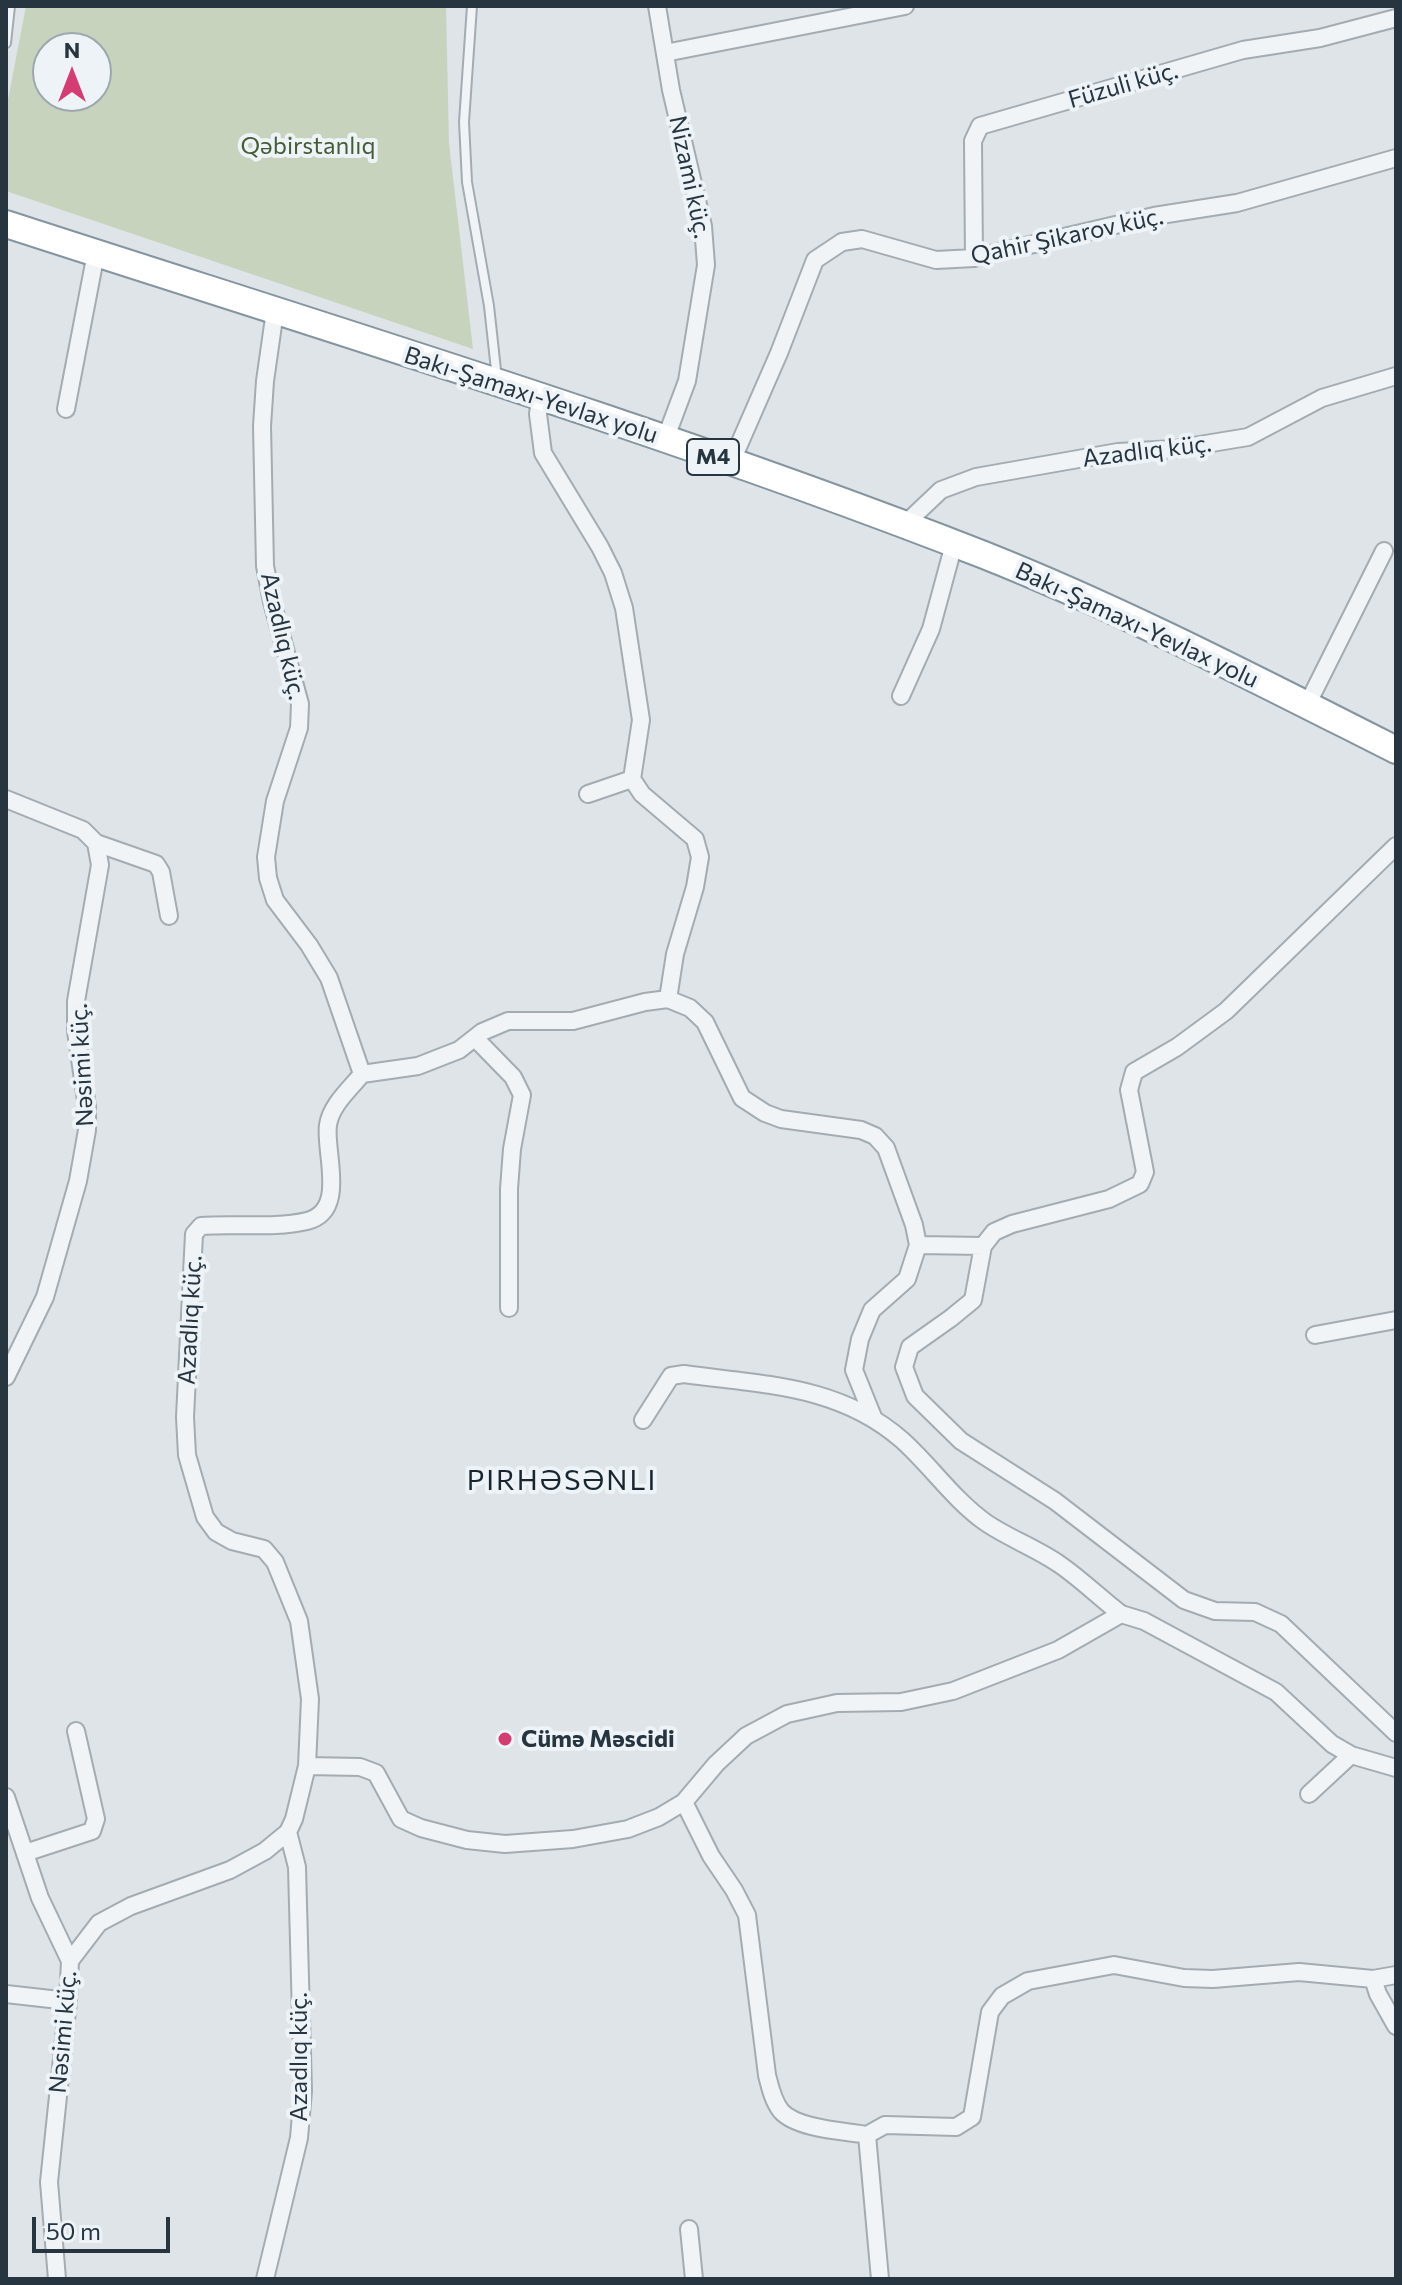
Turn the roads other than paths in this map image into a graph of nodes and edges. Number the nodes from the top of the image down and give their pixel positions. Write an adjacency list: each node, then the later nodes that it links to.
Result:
1 (10, 6): 6 (lane)
2 (472, 6): 14 (lane)
3 (657, 6): 7 (street, Nizami küç.)
4 (905, 6): 7 (street)
5 (1396, 18): 11 (street, Füzuli küç.)
6 (6, 43)
7 (665, 53): 17 (street, Nizami küç.)
8 (1396, 158): 11 (street, Qahir Şikarov küç.)
9 (6, 224): 10 (highway, Bakı-Şamaxı-Yevlax yolu / M4)
10 (96, 253): 12 (highway, Bakı-Şamaxı-Yevlax yolu / M4); 16 (street)
11 (974, 258): 18 (street, Qahir Şikarov küç.)
12 (275, 311): 14 (highway, Bakı-Şamaxı-Yevlax yolu / M4); 33 (street, Azadlıq küç.)
13 (1396, 376): 19 (street, Azadlıq küç.)
14 (498, 384): 15 (highway, Bakı-Şamaxı-Yevlax yolu / M4)
15 (540, 398): 17 (highway, Bakı-Şamaxı-Yevlax yolu / M4); 25 (street)
16 (66, 409)
17 (665, 440): 18 (highway, Bakı-Şamaxı-Yevlax yolu / M4)
18 (731, 463): 19 (highway, Bakı-Şamaxı-Yevlax yolu / M4)
19 (904, 525): 20 (highway, Bakı-Şamaxı-Yevlax yolu / M4)
20 (954, 544): 22 (street); 23 (highway, Bakı-Şamaxı-Yevlax yolu / M4)
21 (1384, 551): 23 (street)
22 (901, 696)
23 (1307, 705): 24 (highway, Bakı-Şamaxı-Yevlax yolu / M4)
24 (1396, 750)
25 (632, 779): 26 (street); 31 (street)
26 (588, 794)
27 (6, 799): 28 (street)
28 (96, 843): 30 (street); 39 (street, Nəsimi küç.)
29 (1396, 846): 35 (street)
30 (169, 916)
31 (668, 999): 32 (street); 34 (street)
32 (475, 1038): 33 (street); 36 (street)
33 (362, 1074): 46 (street, Azadlıq küç.)
34 (918, 1245): 35 (street); 40 (street)
35 (983, 1246): 44 (street)
36 (509, 1308)
37 (1396, 1320): 38 (street)
38 (1315, 1335)
39 (6, 1377)
40 (873, 1417): 41 (street); 42 (street)
41 (643, 1420)
42 (1121, 1614): 45 (street); 50 (street)
43 (76, 1731): 52 (street)
44 (1396, 1733)
45 (1351, 1755): 47 (street); 48 (street)
46 (307, 1766): 50 (street); 51 (street)
47 (1396, 1768)
48 (1309, 1794)
49 (6, 1797): 52 (street, Nəsimi küç.)
50 (684, 1802): 59 (street)
51 (288, 1832): 53 (street); 62 (street, Azadlıq küç.)
52 (25, 1853): 53 (street, Nəsimi küç.)
53 (70, 1961): 57 (street, Nəsimi küç.)
54 (1396, 1975): 55 (street)
55 (1373, 1979): 58 (street); 59 (street)
56 (6, 1994): 57 (street)
57 (68, 2001): 61 (street, Nəsimi küç.)
58 (1396, 2026)
59 (867, 2135): 64 (street)
60 (689, 2229): 63 (street)
61 (57, 2279)
62 (265, 2279)
63 (694, 2279)
64 (880, 2279)

